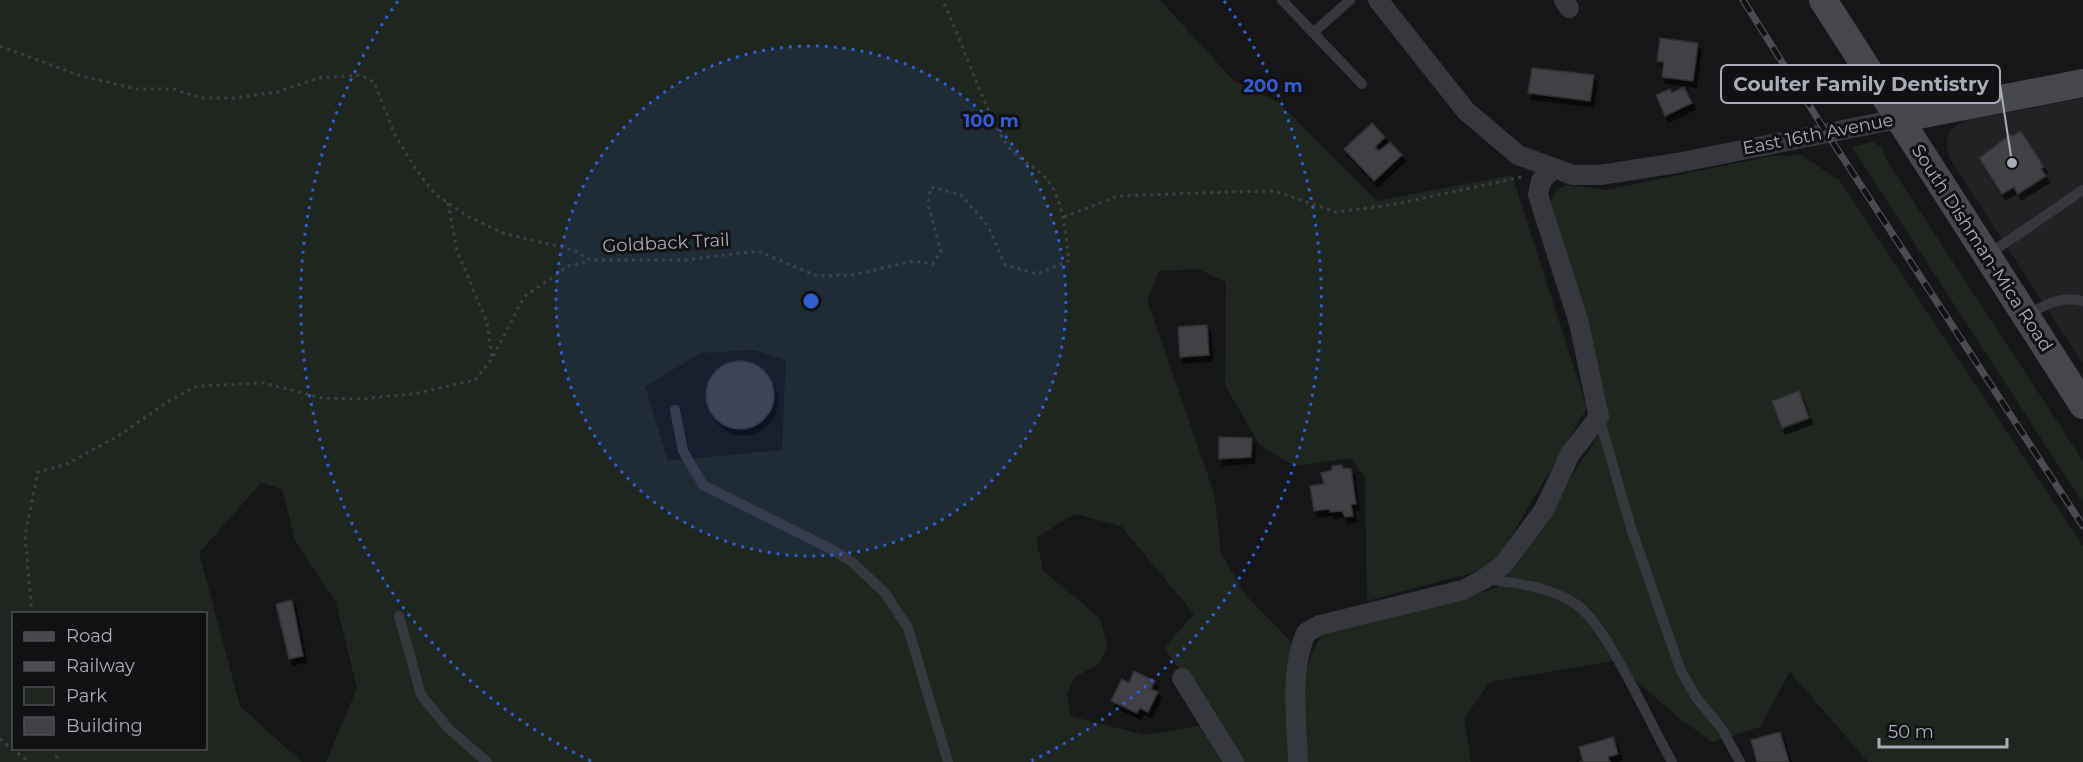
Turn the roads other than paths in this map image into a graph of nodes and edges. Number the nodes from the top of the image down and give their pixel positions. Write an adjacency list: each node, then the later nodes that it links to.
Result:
1 (1282, 0): 5 (lane)
2 (1350, 0): 5 (lane)
3 (1377, 0): 9 (street, East 16th Avenue)
4 (1823, 0): 8 (main road, South Dishman-Mica Road)
5 (1313, 33): 6 (lane)
6 (1362, 84)
7 (2083, 84): 8 (main road, East 16th Avenue)
8 (1898, 119): 9 (street, East 16th Avenue); 11 (main road, South Dishman-Mica Road)
9 (1552, 169): 16 (street)
10 (2083, 190): 11 (lane)
11 (1987, 256): 13 (main road, South Dishman-Mica Road)
12 (2083, 301): 13 (lane)
13 (2025, 316): 14 (main road, South Dishman-Mica Road)
14 (2083, 405)
15 (675, 410): 21 (lane)
16 (1599, 417): 17 (street); 25 (lane)
17 (1484, 579): 23 (street); 24 (lane)
18 (399, 616): 20 (lane)
19 (1182, 678): 22 (street)
20 (487, 762)
21 (948, 762)
22 (1234, 762)
23 (1298, 762)
24 (1672, 762)
25 (1740, 762)

